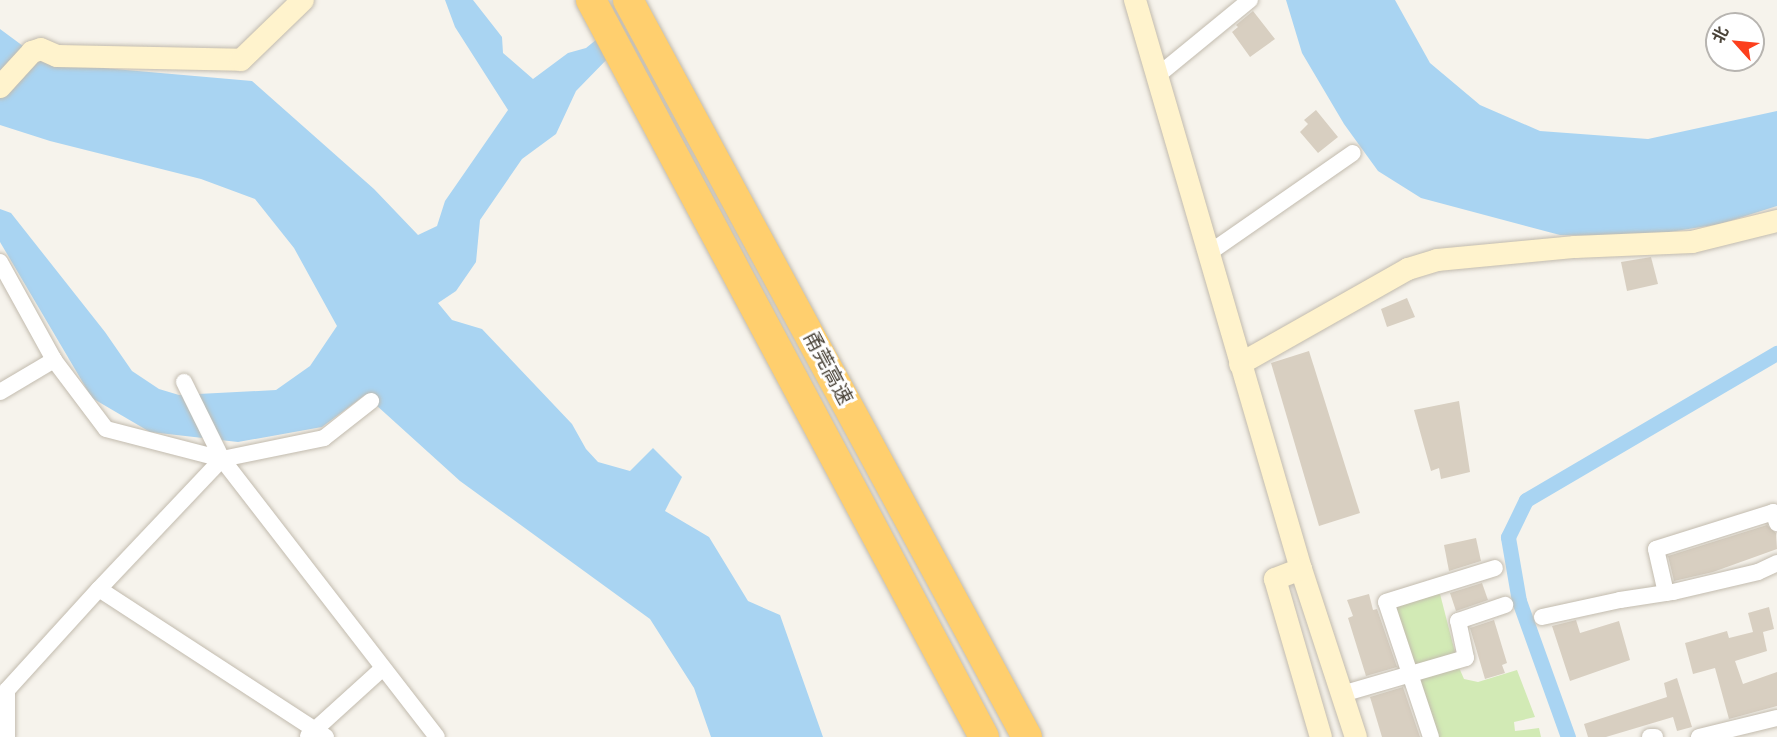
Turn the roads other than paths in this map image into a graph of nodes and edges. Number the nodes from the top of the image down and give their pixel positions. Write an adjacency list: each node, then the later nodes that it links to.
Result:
1 (303, 0): 7 (street)
2 (591, 0): 35 (highway, 甬莞高速)
3 (628, 0): 36 (highway, 甬莞高速)
4 (1135, 0): 6 (street)
5 (1250, 0): 6 (street)
6 (1157, 76): 10 (street)
7 (0, 87)
8 (1353, 153): 10 (street)
9 (1777, 221): 13 (street)
10 (1209, 253): 13 (street)
11 (0, 262): 12 (street)
12 (54, 360): 15 (street); 17 (street)
13 (1240, 364): 21 (street)
14 (186, 387): 17 (street)
15 (0, 392)
16 (371, 401): 17 (street)
17 (218, 451): 22 (street); 26 (street)
18 (1777, 523): 23 (street)
19 (1777, 563): 23 (street)
20 (1495, 568): 27 (street)
21 (1301, 569): 29 (street); 37 (street)
22 (99, 589): 28 (street); 32 (street)
23 (1666, 593): 25 (street)
24 (1505, 606): 27 (street)
25 (1542, 617)
26 (383, 668): 32 (street); 34 (street)
27 (1410, 675): 29 (street); 39 (street)
28 (5, 685): 33 (street)
29 (1342, 694): 31 (street)
30 (1777, 717): 42 (street)
31 (1355, 734): 38 (street)
32 (316, 735)
33 (7, 737)
34 (437, 737)
35 (984, 737)
36 (1027, 737)
37 (1321, 737)
38 (1330, 737)
39 (1431, 737)
40 (1650, 737): 41 (street)
41 (1655, 737)
42 (1699, 737)

